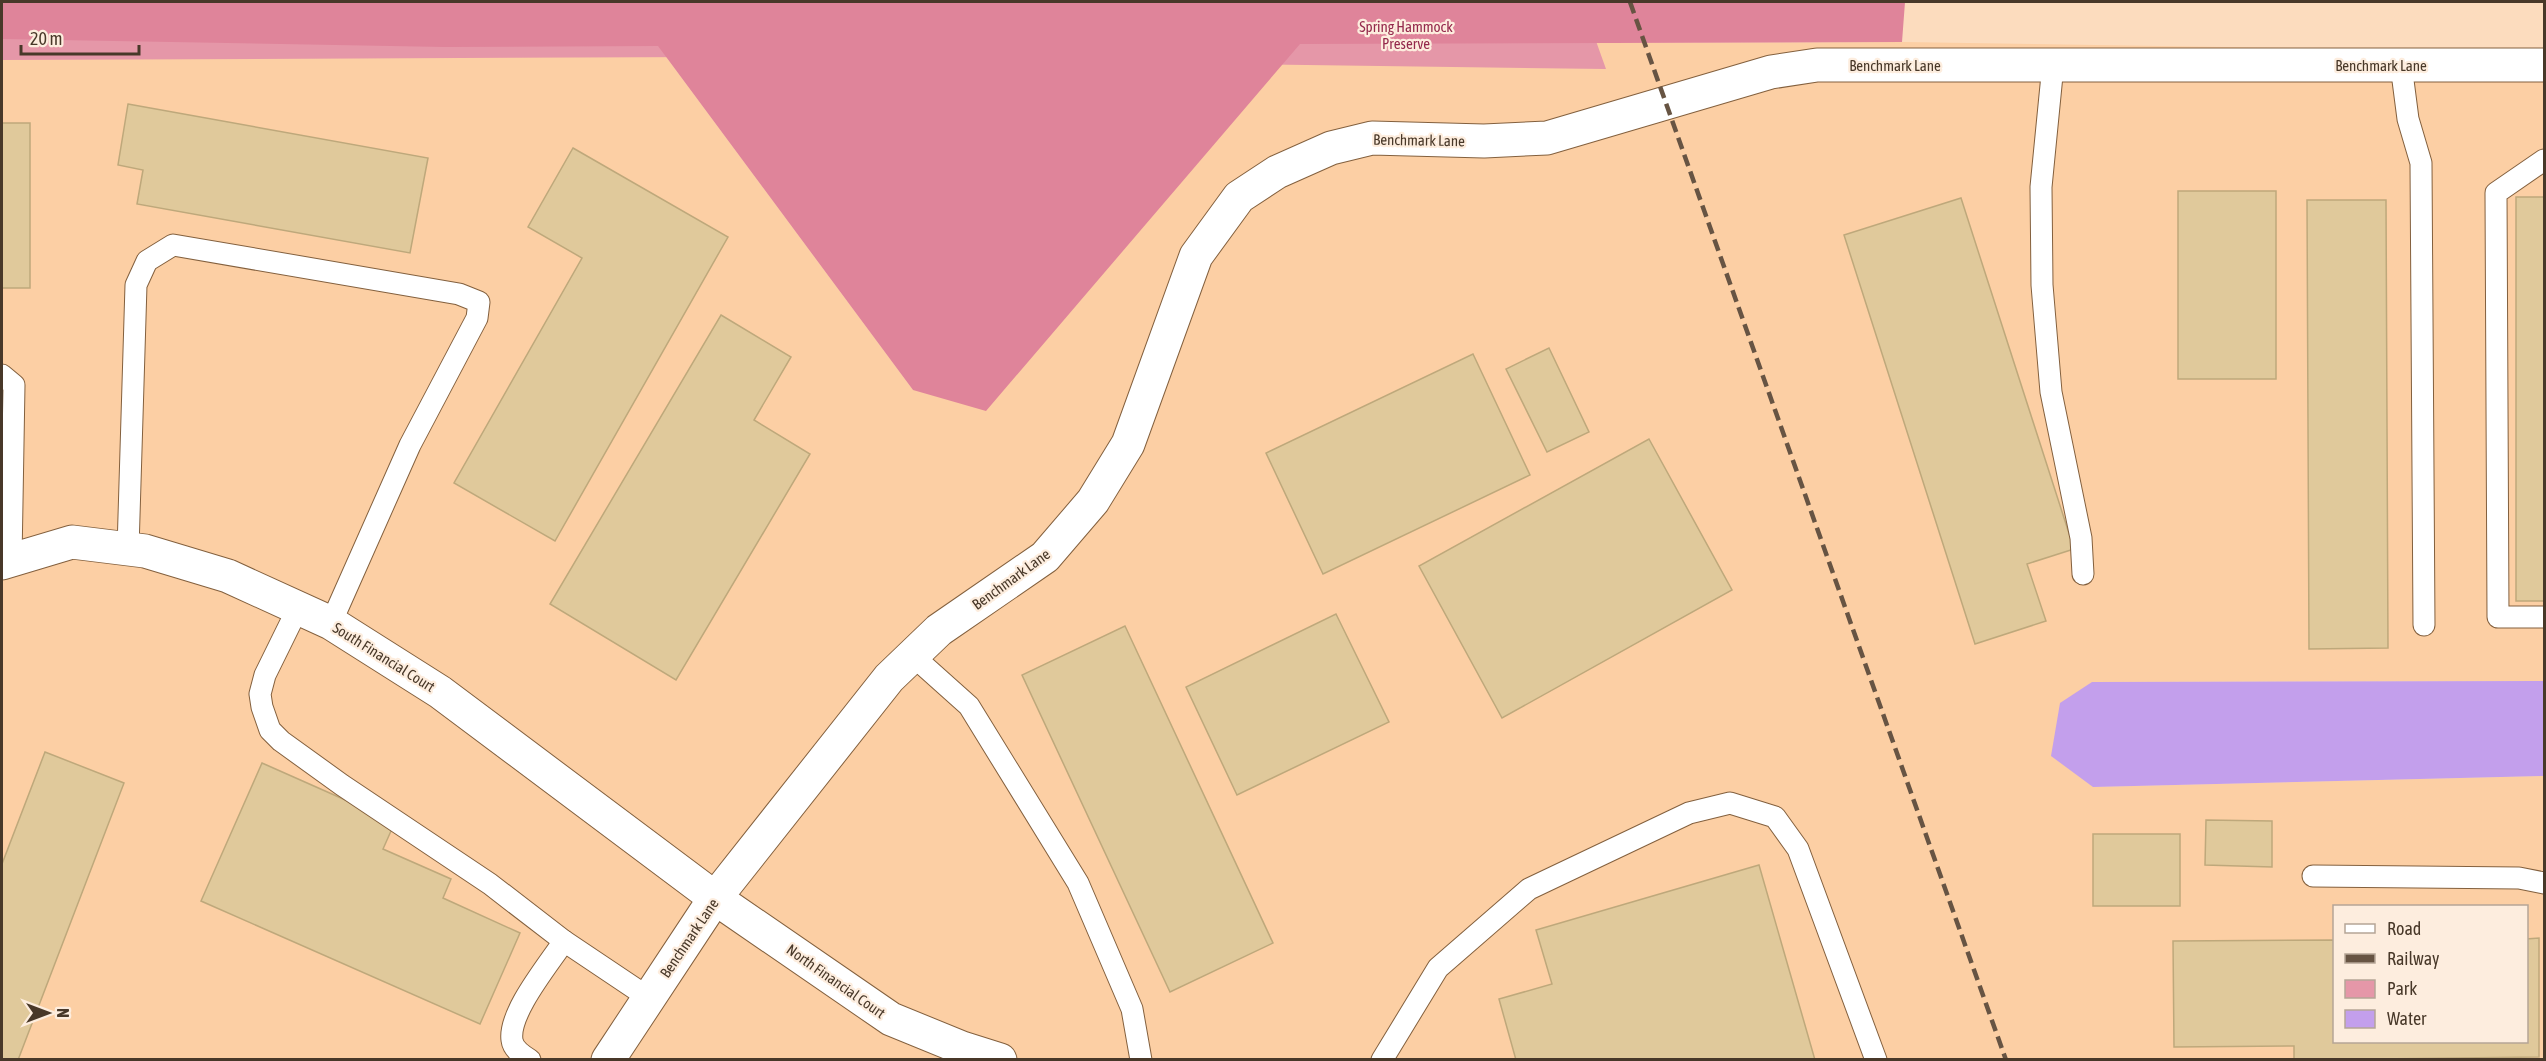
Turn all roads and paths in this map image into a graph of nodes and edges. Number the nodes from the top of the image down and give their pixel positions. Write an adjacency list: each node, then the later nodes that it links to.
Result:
1 (2053, 65): 2 (street, Benchmark Lane); 8 (lane); 13 (street, Benchmark Lane)
2 (2401, 65): 3 (street, Benchmark Lane); 12 (lane)
3 (2544, 65)
4 (2544, 160): 10 (lane)
5 (2, 375): 7 (lane)
6 (128, 549): 7 (street, South Financial Court); 9 (street, South Financial Court); 11 (lane)
7 (6, 561)
8 (2084, 574)
9 (298, 608): 11 (street, South Financial Court); 17 (lane)
10 (2544, 617)
11 (331, 623): 16 (street, South Financial Court)
12 (2424, 625)
13 (912, 655): 16 (street, Benchmark Lane); 22 (lane)
14 (2313, 876): 15 (lane)
15 (2544, 883)
16 (715, 898): 18 (street, Benchmark Lane); 21 (street, North Financial Court)
17 (564, 941): 18 (lane); 19 (lane)
18 (649, 998): 20 (street, Benchmark Lane)
19 (530, 1059)
20 (608, 1059)
21 (1000, 1059)
22 (1141, 1059)
23 (1382, 1059): 24 (lane)
24 (1876, 1059)

